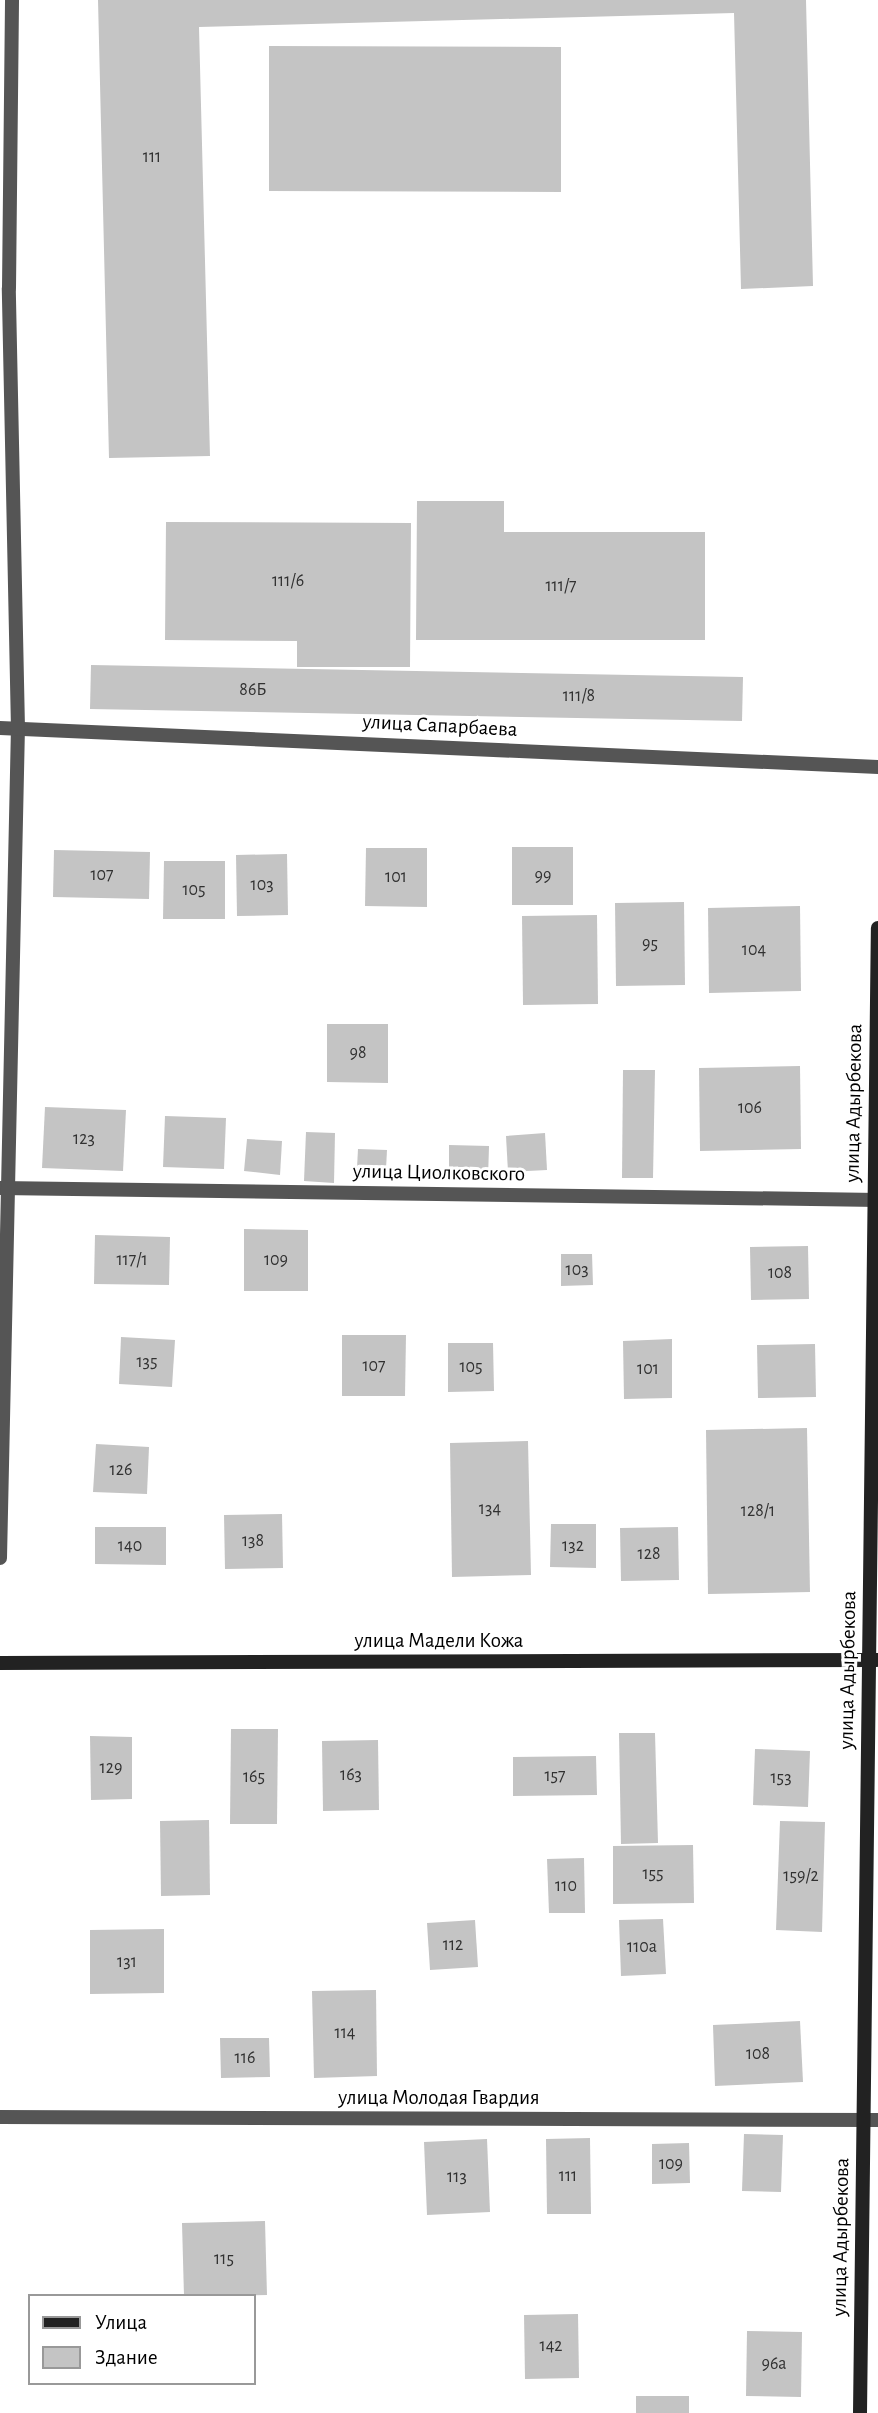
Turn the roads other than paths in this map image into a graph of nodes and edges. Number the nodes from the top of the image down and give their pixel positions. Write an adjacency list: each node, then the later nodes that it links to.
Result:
1 (12, 0): 2 (street)
2 (5, 288): 4 (street)
3 (0, 728): 4 (street, улица Сапарбаева)
4 (18, 729): 5 (street, улица Сапарбаева); 7 (street)
5 (878, 767)
6 (878, 928): 8 (main road, улица Адырбекова)
7 (3, 1188): 8 (street, улица Циолковского); 9 (street)
8 (876, 1200): 10 (main road, улица Адырбекова)
9 (0, 1558)
10 (873, 1660): 11 (main road, улица Мадели Кожа); 13 (main road, улица Адырбекова)
11 (0, 1663)
12 (0, 2117): 13 (street, улица Молодая Гвардия)
13 (871, 2120): 14 (main road, улица Адырбекова)
14 (860, 2413)

